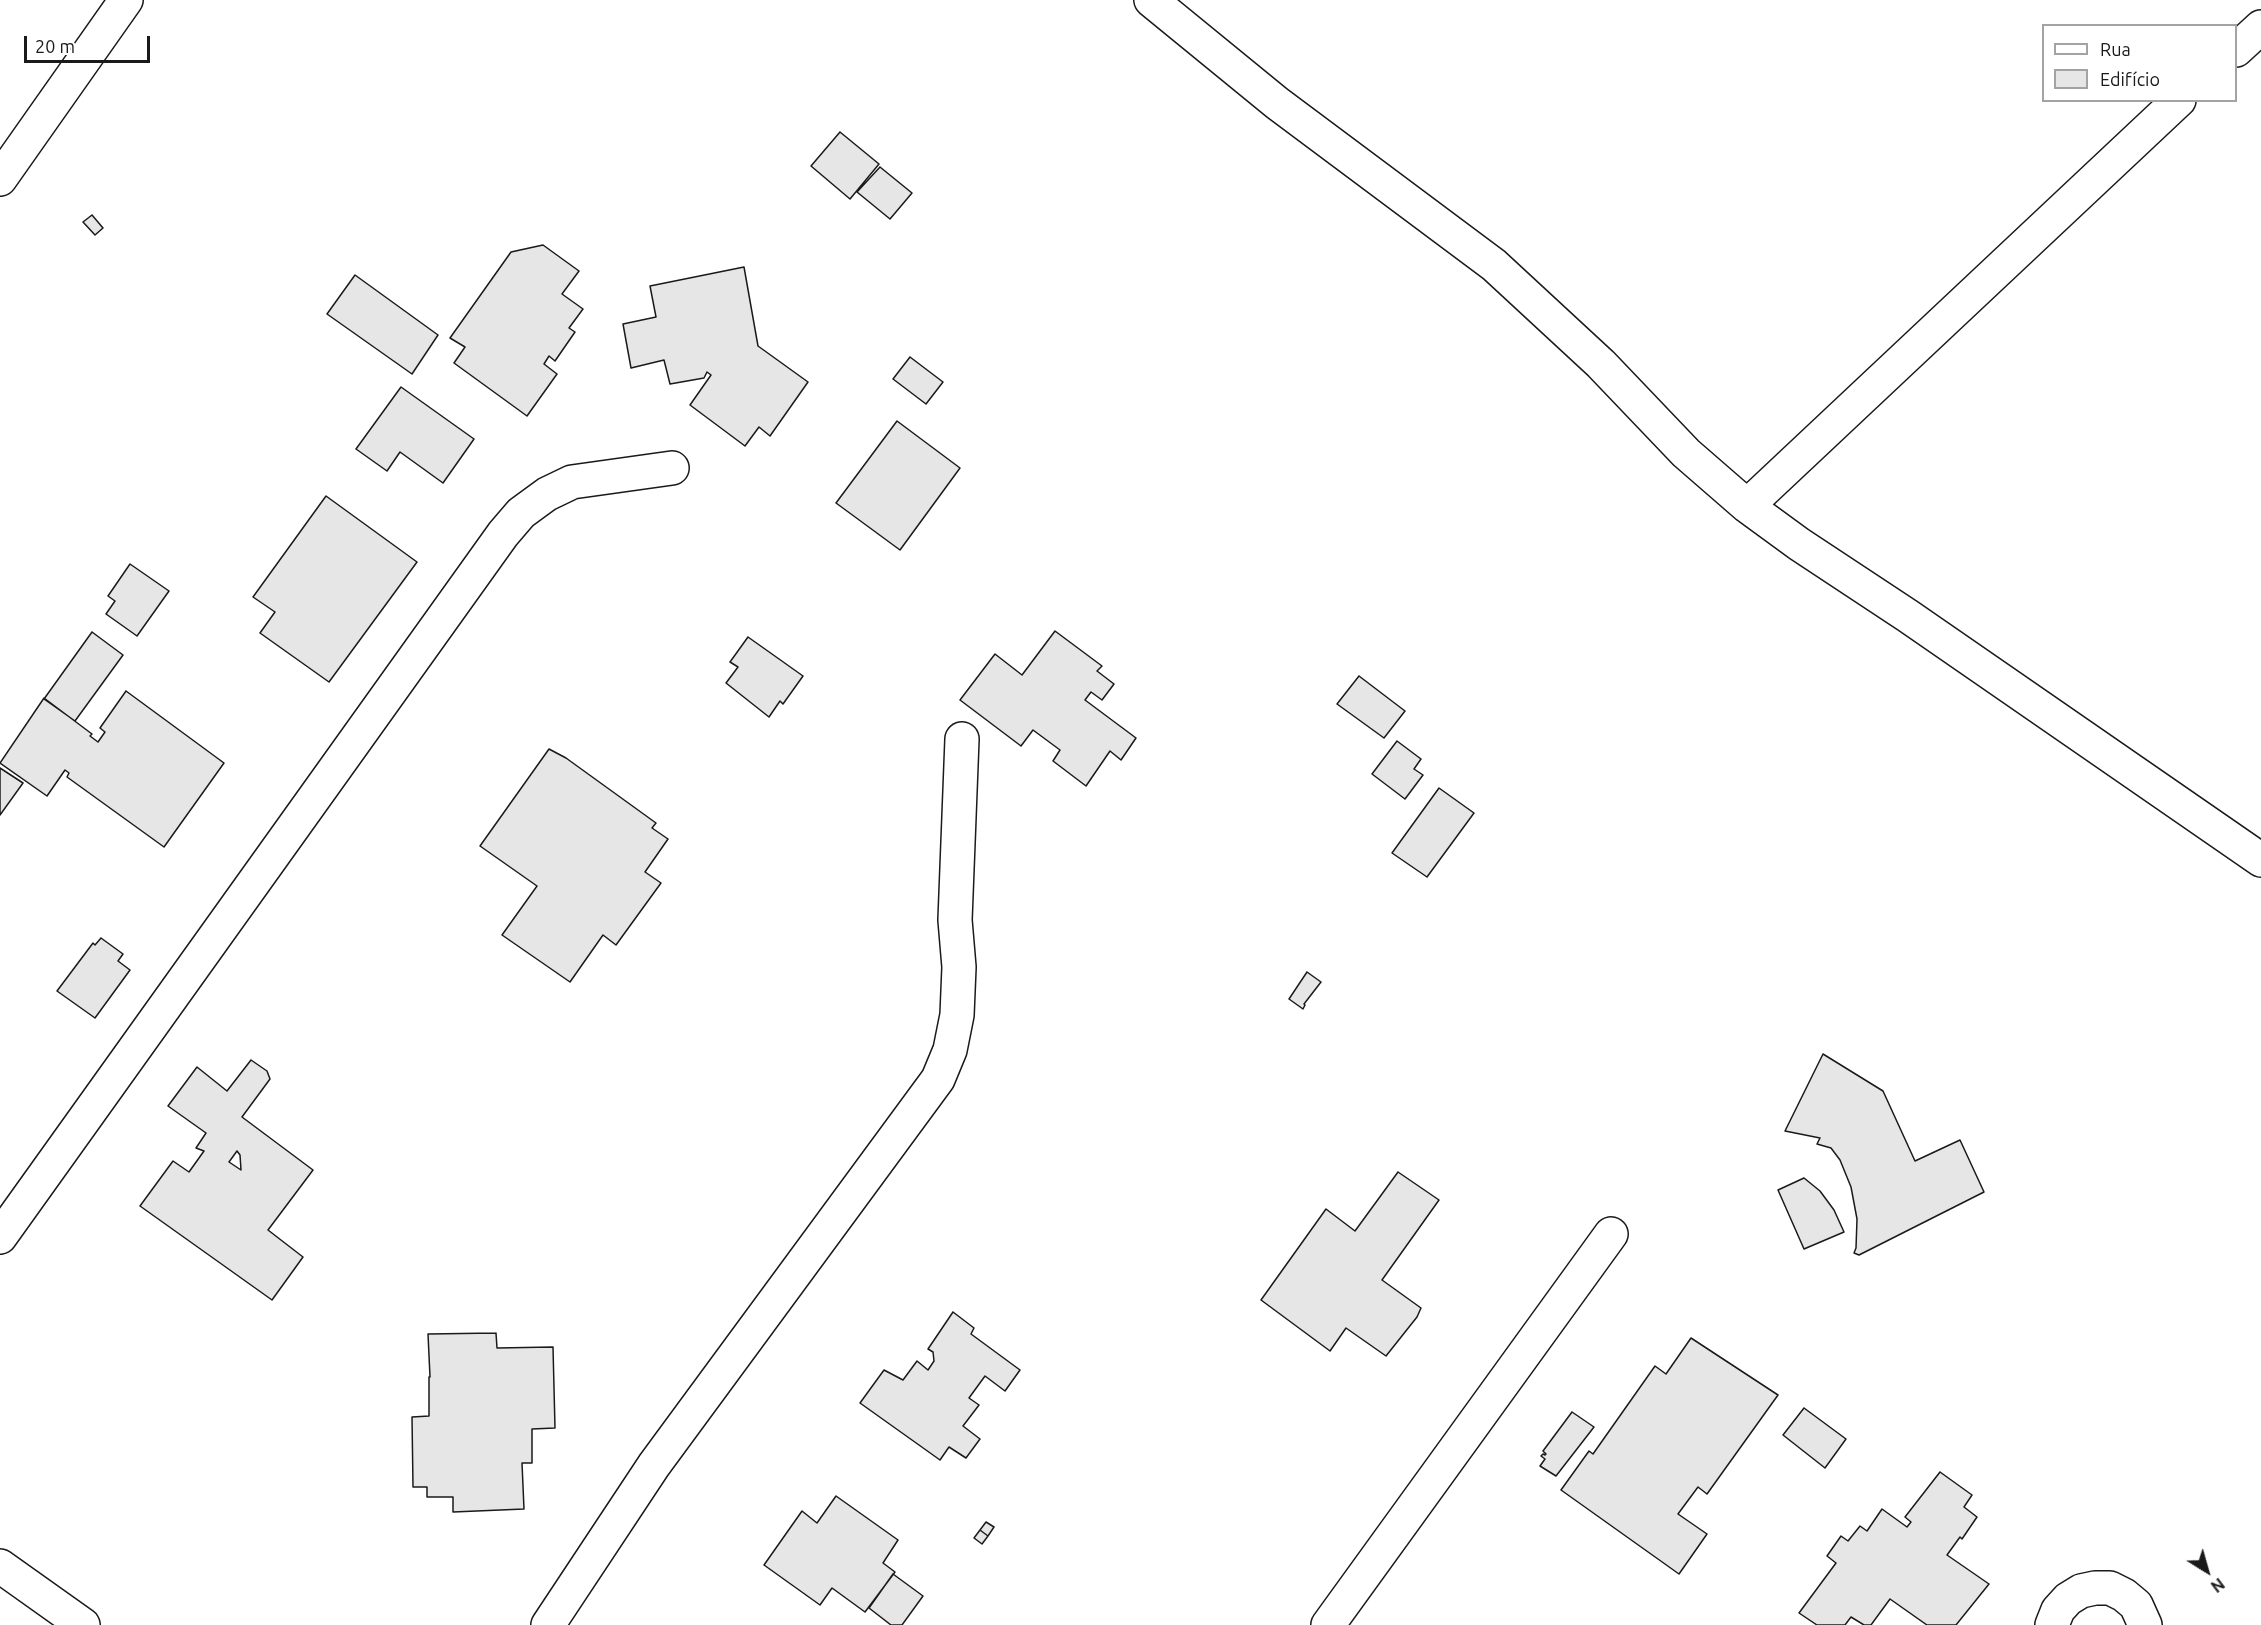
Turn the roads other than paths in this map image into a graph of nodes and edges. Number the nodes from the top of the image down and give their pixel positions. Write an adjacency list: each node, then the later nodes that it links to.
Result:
1 (126, 0): 6 (street)
2 (1151, 0): 8 (street)
3 (2261, 27): 4 (street)
4 (2237, 48)
5 (2177, 102): 8 (street)
6 (0, 179)
7 (672, 468): 12 (street)
8 (1747, 506): 10 (street)
9 (962, 739): 15 (street)
10 (2261, 860)
11 (1611, 1234): 16 (street)
12 (0, 1237)
13 (0, 1566): 14 (street)
14 (83, 1625)
15 (548, 1625)
16 (1328, 1625)
17 (2052, 1625): 18 (street)
18 (2145, 1625)

